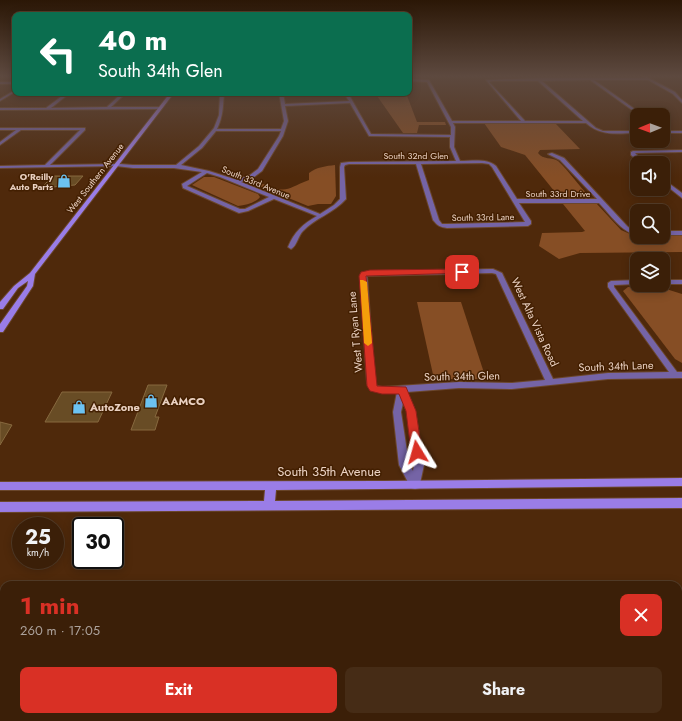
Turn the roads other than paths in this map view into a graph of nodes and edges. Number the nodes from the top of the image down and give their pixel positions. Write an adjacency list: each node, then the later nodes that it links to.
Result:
1 (159, 110): 26 (main road, West Southern Avenue)
2 (221, 110): 13 (street)
3 (285, 110): 14 (street)
4 (355, 110): 18 (street)
5 (443, 110): 8 (street)
6 (513, 110): 9 (street)
7 (572, 110): 10 (street)
8 (450, 122): 9 (street); 18 (street)
9 (524, 122): 10 (street)
10 (586, 122): 16 (street)
11 (0, 129): 12 (street)
12 (20, 129): 19 (street); 25 (street)
13 (215, 130): 14 (street); 28 (street)
14 (284, 130): 30 (street)
15 (670, 131): 17 (street)
16 (630, 132)
17 (682, 132)
18 (452, 136): 24 (street)
19 (0, 144)
20 (682, 152): 22 (street)
21 (550, 154): 34 (street)
22 (635, 156)
23 (418, 163): 24 (street, South 32nd Glen); 35 (street, South 33rd Lane); 36 (street, South 32nd Glen)
24 (459, 163): 35 (street, South 32nd Glen)
25 (46, 166): 26 (street, South 33rd Avenue); 27 (street, South 33rd Avenue)
26 (116, 166): 28 (street, South 33rd Avenue); 42 (main road, West Southern Avenue)
27 (0, 167)
28 (176, 167): 29 (street, South 33rd Avenue)
29 (206, 172): 30 (street, South 33rd Avenue); 33 (street)
30 (237, 182): 33 (street, South 33rd Avenue)
31 (670, 186): 32 (street)
32 (682, 196)
33 (273, 197): 36 (street, South 33rd Avenue)
34 (601, 200): 35 (street, South 33rd Drive); 37 (street)
35 (516, 201)
36 (321, 216): 40 (street)
37 (630, 228)
38 (670, 233): 39 (street)
39 (682, 233)
40 (291, 247)
41 (499, 273): 49 (street, West Alta Vista Road); 50 (street, West T Ryan Lane)
42 (32, 274): 46 (main road, West Southern Avenue); 47 (main road, West Southern Avenue)
43 (630, 282): 48 (street)
44 (670, 282): 45 (street)
45 (682, 282)
46 (0, 307)
47 (0, 330)
48 (679, 376): 49 (street, South 34th Lane)
49 (550, 382): 51 (street, South 34th Glen)
50 (374, 388): 51 (street, South 34th Glen)
51 (402, 390): 52 (street); 53 (street)
52 (401, 438): 53 (street); 56 (street)
53 (415, 439): 56 (street)
54 (682, 482): 56 (main road, South 35th Avenue)
55 (271, 485): 56 (main road, South 35th Avenue); 57 (main road, South 35th Avenue); 59 (main road)
56 (415, 485)
57 (0, 486)
58 (682, 503): 59 (main road)
59 (269, 506): 60 (main road)
60 (0, 507)

